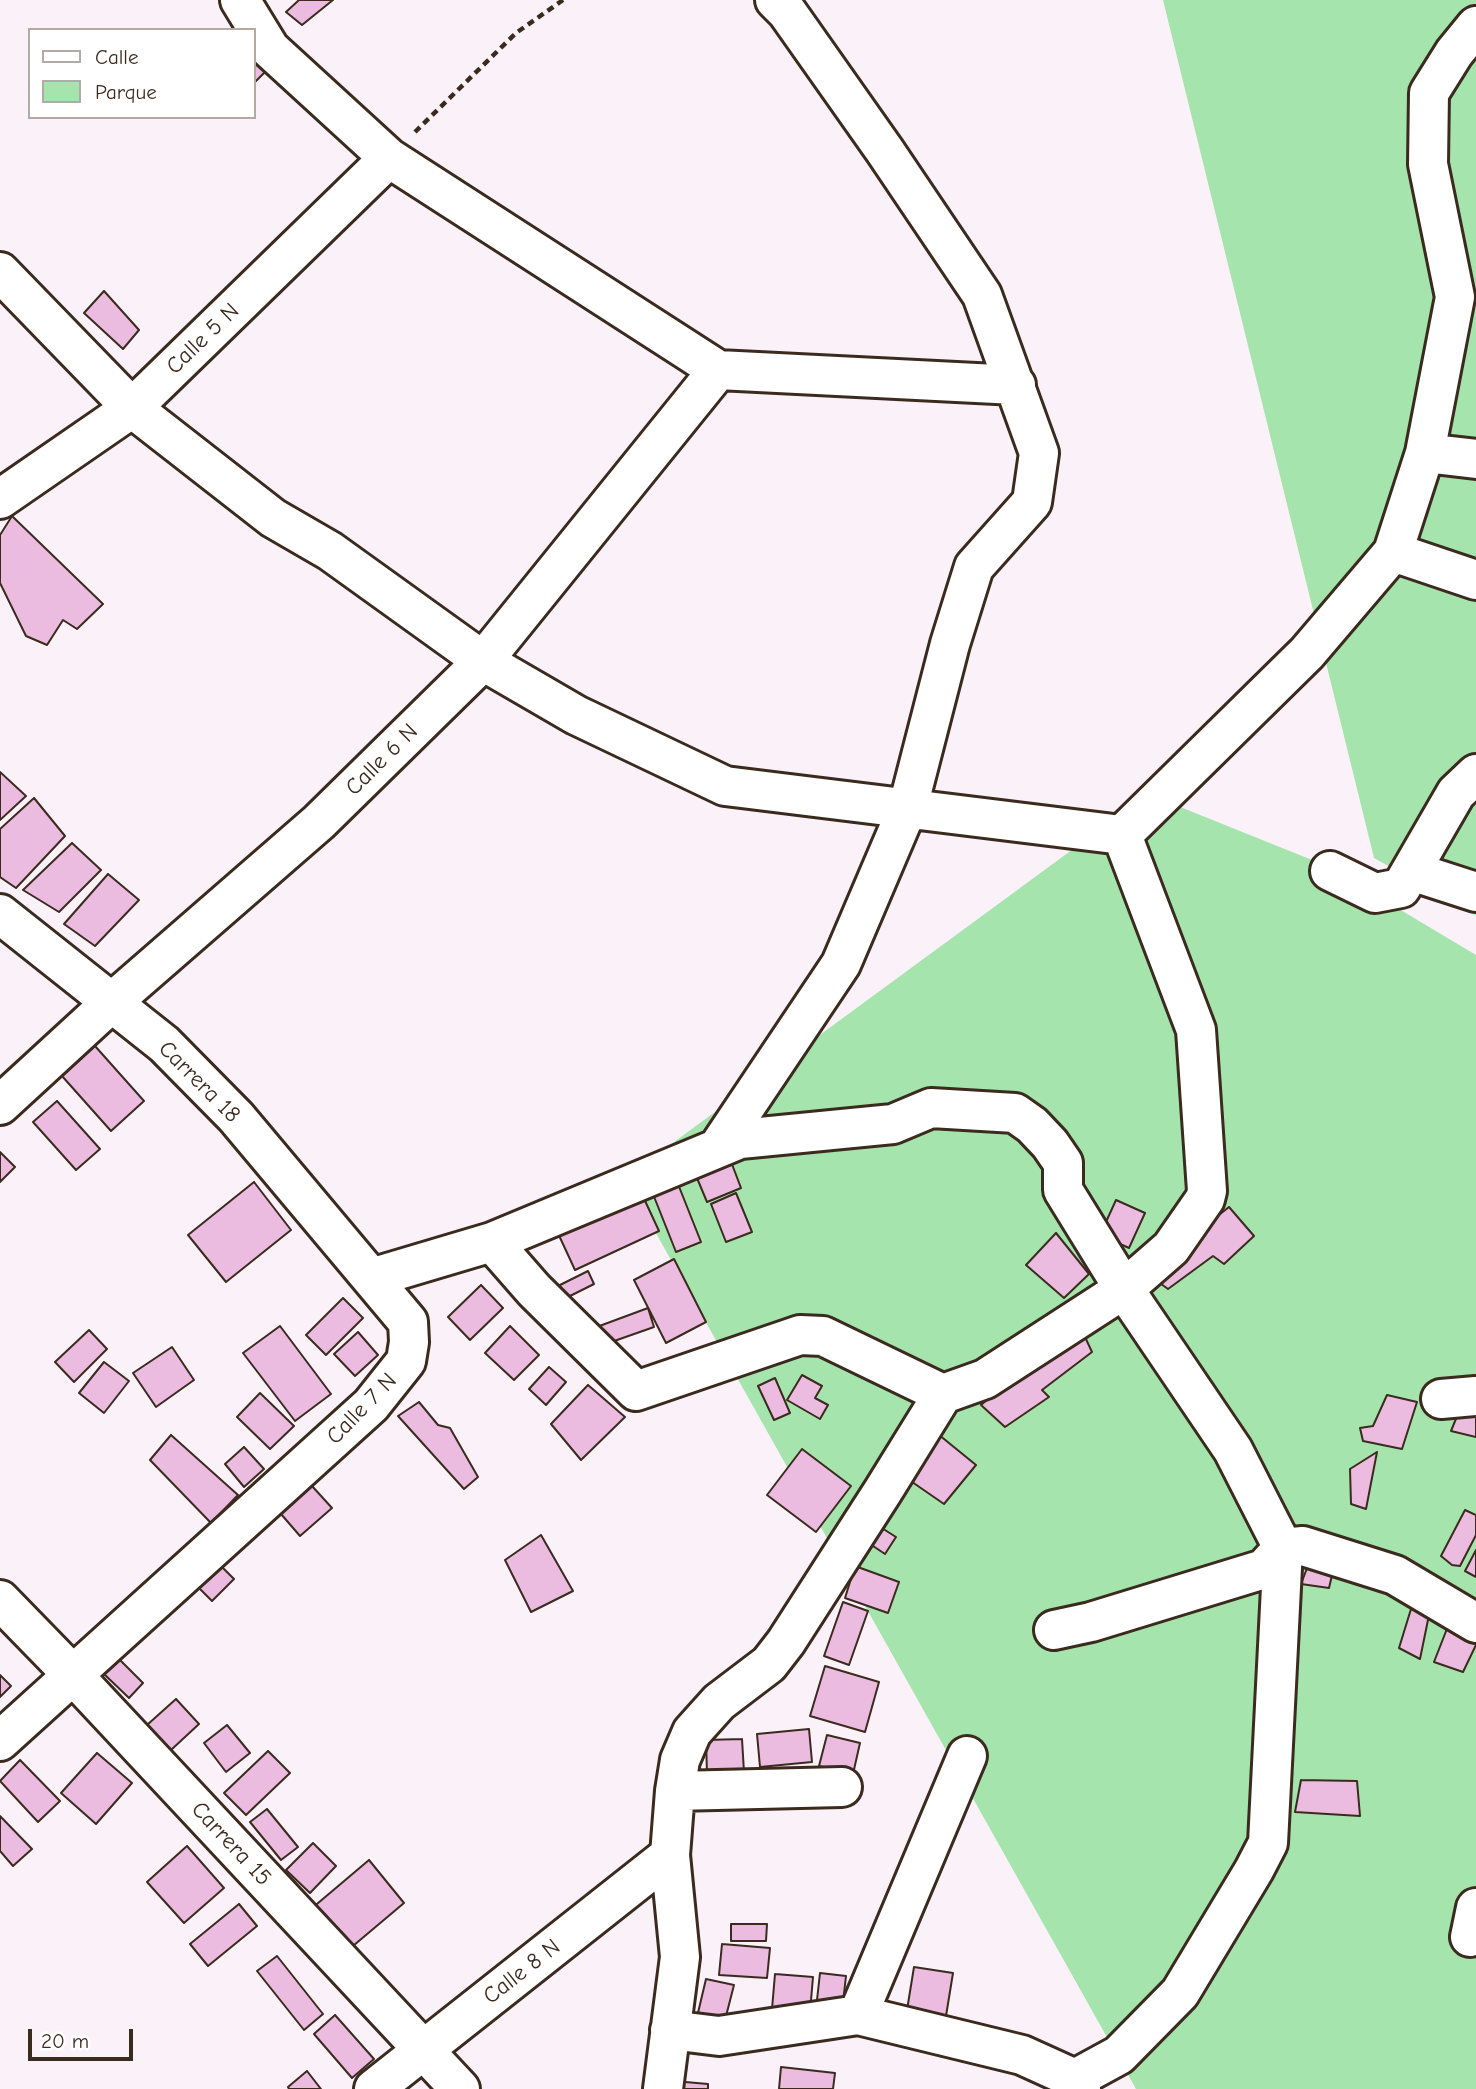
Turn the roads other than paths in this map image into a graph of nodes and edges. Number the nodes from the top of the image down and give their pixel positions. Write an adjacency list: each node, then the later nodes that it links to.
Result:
1 (240, 0): 4 (street)
2 (775, 0): 7 (street)
3 (1476, 26): 9 (street)
4 (389, 158): 6 (street); 8 (street, Calle 5 N)
5 (0, 272): 8 (street)
6 (718, 370): 7 (street); 14 (street, Calle 6 N)
7 (1016, 385): 16 (street)
8 (132, 408): 11 (street, Calle 5 N); 14 (street)
9 (1425, 453): 10 (street); 12 (street)
10 (1476, 459)
11 (0, 499)
12 (1393, 552): 13 (street); 17 (street)
13 (1476, 580)
14 (483, 661): 16 (street); 22 (street, Calle 6 N)
15 (1476, 774): 19 (street)
16 (908, 807): 17 (street); 24 (street)
17 (1122, 835): 27 (street)
18 (1330, 871): 19 (street)
19 (1411, 872): 20 (street)
20 (1476, 892)
21 (0, 914): 22 (street, Carrera 18)
22 (111, 1003): 23 (street, Calle 6 N); 26 (street, Carrera 18)
23 (0, 1105)
24 (719, 1146): 25 (street); 27 (street)
25 (492, 1242): 26 (street); 28 (street)
26 (371, 1278): 33 (street, Calle 7 N)
27 (1124, 1289): 28 (street); 29 (street)
28 (943, 1394): 37 (street)
29 (1283, 1548): 31 (street); 32 (street); 42 (street)
30 (0, 1600): 33 (street, Carrera 15)
31 (1476, 1623)
32 (1054, 1630)
33 (73, 1675): 34 (street, Calle 7 N); 41 (street, Carrera 15)
34 (0, 1741)
35 (967, 1756): 39 (street)
36 (842, 1787): 37 (street)
37 (675, 1791): 38 (street)
38 (670, 1855): 40 (street); 41 (street, Calle 8 N)
39 (858, 2015): 40 (street); 42 (street)
40 (670, 2030): 45 (street)
41 (422, 2050): 43 (street, Calle 8 N); 44 (street, Carrera 15)
42 (1078, 2084)
43 (374, 2089)
44 (460, 2089)
45 (663, 2089)

